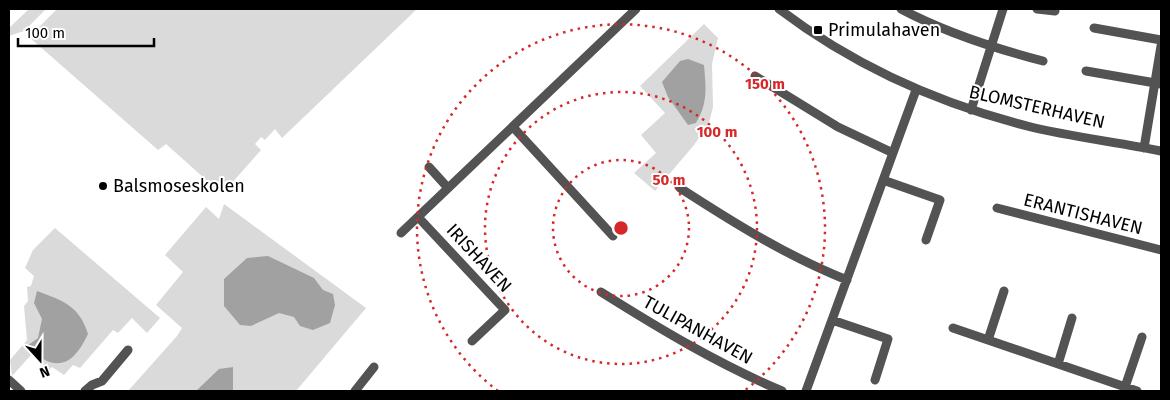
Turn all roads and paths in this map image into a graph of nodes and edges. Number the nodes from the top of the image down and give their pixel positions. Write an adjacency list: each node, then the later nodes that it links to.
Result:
1 (636, 9): 17 (street)
2 (779, 9): 15 (street, BLOMSTERHAVEN)
3 (901, 9): 10 (street)
4 (1003, 9): 10 (street)
5 (1037, 9): 6 (street)
6 (1055, 11)
7 (1094, 28): 8 (street)
8 (1161, 40)
9 (1161, 46): 14 (street)
10 (991, 47): 11 (street); 16 (street)
11 (1043, 61)
12 (1086, 70): 14 (street)
13 (755, 76): 20 (street)
14 (1158, 83): 18 (street)
15 (916, 90): 16 (street, BLOMSTERHAVEN); 20 (street)
16 (971, 110): 18 (street, BLOMSTERHAVEN)
17 (512, 127): 23 (street); 28 (street)
18 (1144, 148): 19 (street, BLOMSTERHAVEN)
19 (1161, 151)
20 (893, 153): 22 (street)
21 (429, 167): 23 (street)
22 (883, 180): 29 (street); 31 (street)
23 (448, 188): 26 (street)
24 (680, 188): 31 (street)
25 (998, 208): 30 (street, ERANTISHAVEN)
26 (418, 217): 27 (street); 39 (street, IRISHAVEN)
27 (401, 233)
28 (613, 236)
29 (926, 240)
30 (1161, 250)
31 (847, 280): 35 (street)
32 (601, 292): 49 (street, TULIPANHAVEN)
33 (1004, 292): 38 (street)
34 (1072, 318): 41 (street)
35 (832, 320): 44 (street); 50 (street)
36 (953, 328): 38 (street)
37 (1142, 337): 45 (street)
38 (988, 340): 41 (street)
39 (472, 341)
40 (128, 350): 47 (street)
41 (1058, 364): 45 (street)
42 (374, 367): 48 (street)
43 (9, 380): 46 (street)
44 (875, 380)
45 (1125, 387): 51 (street)
46 (21, 391)
47 (85, 391)
48 (355, 391)
49 (782, 391)
50 (806, 391)
51 (1137, 391)

